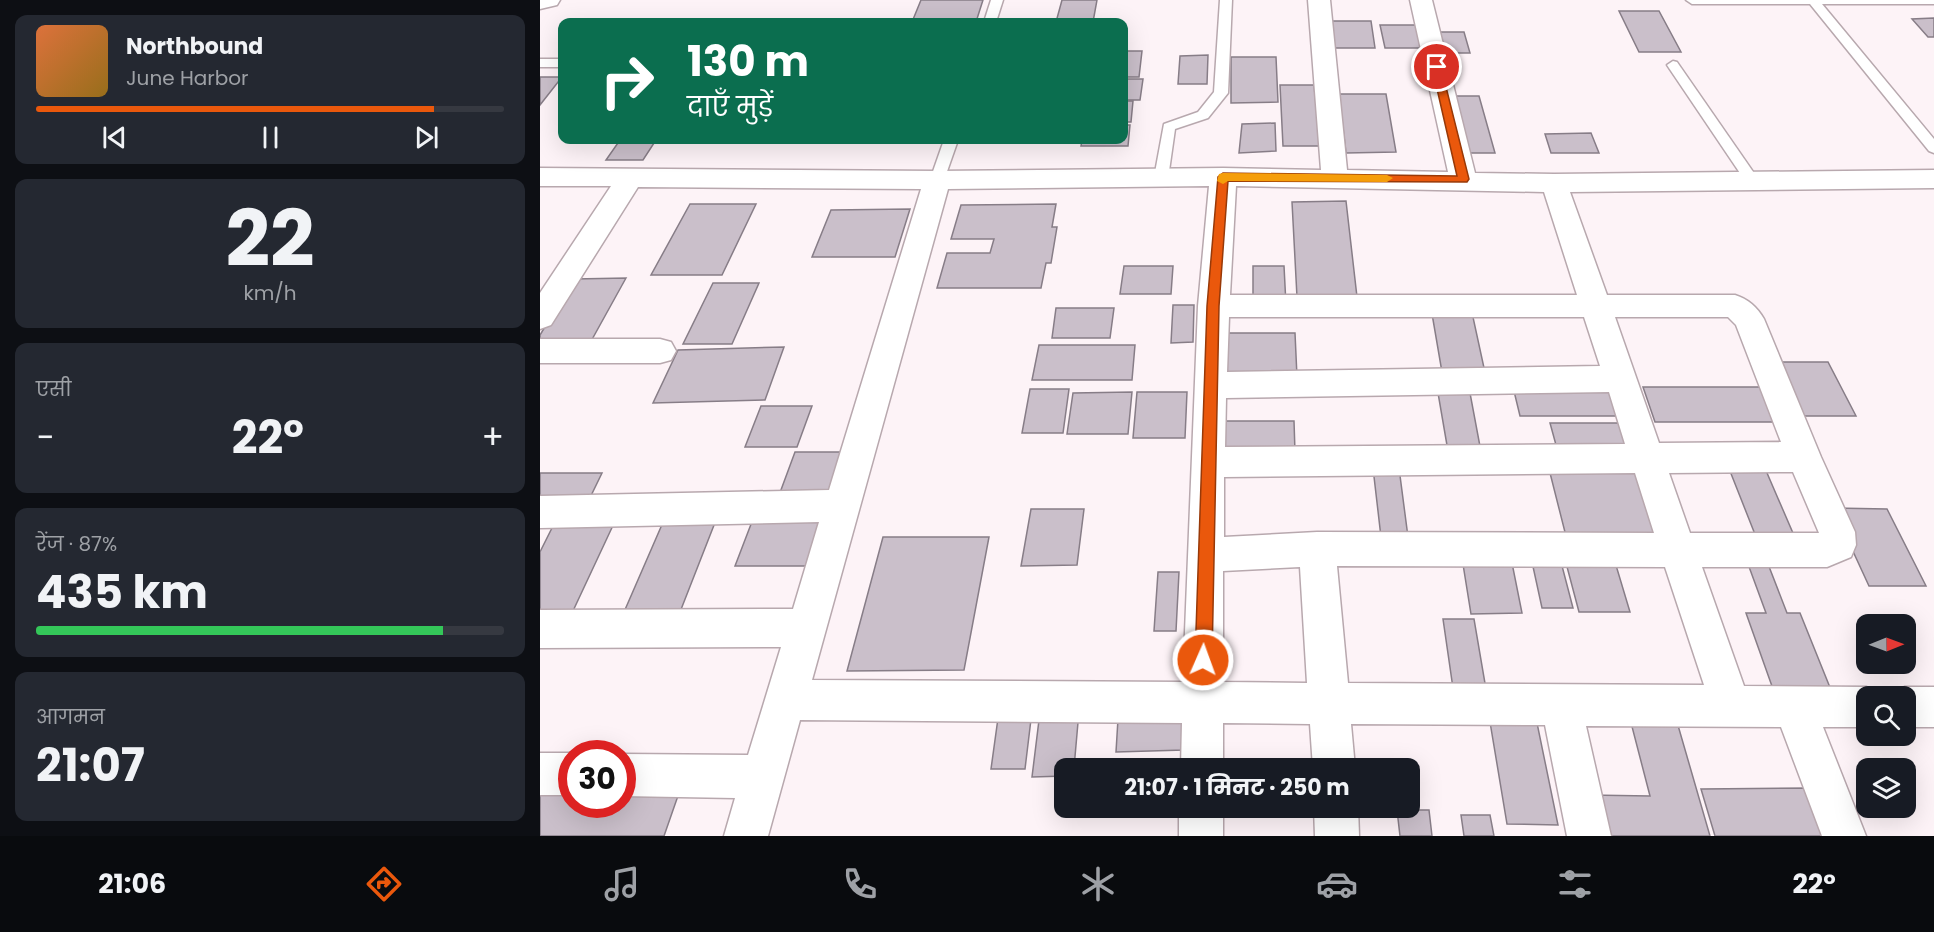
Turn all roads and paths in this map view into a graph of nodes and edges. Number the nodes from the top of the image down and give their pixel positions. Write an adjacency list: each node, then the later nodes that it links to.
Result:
1 (549, 0): 9 (street)
2 (997, 0): 10 (lane)
3 (1226, 0): 19 (lane)
4 (1320, 0): 20 (street)
5 (1421, 0): 21 (street)
6 (1692, 0): 8 (lane)
7 (1934, 0): 8 (lane)
8 (1814, 1): 15 (lane)
9 (540, 3)
10 (991, 18)
11 (540, 63): 12 (lane)
12 (558, 63)
13 (1672, 65): 22 (lane)
14 (950, 144): 24 (lane)
15 (1934, 148)
16 (540, 177): 17 (street)
17 (631, 177): 24 (street); 28 (street)
18 (1223, 177): 19 (street); 20 (street); 27 (street)
19 (1161, 178): 24 (street)
20 (1335, 178): 21 (street)
21 (1463, 179): 25 (street)
22 (1751, 179): 23 (street); 25 (street)
23 (1934, 179)
24 (938, 180): 36 (street)
25 (1554, 183): 26 (street)
26 (1596, 304): 27 (street); 31 (street); 33 (street)
27 (1213, 306): 32 (street)
28 (540, 317)
29 (540, 351): 30 (street)
30 (660, 351)
31 (1620, 379): 32 (street); 34 (street)
32 (1211, 385): 35 (street)
33 (1804, 457): 34 (street); 39 (street)
34 (1648, 459): 35 (street); 39 (street)
35 (1208, 462): 40 (street)
36 (842, 506): 37 (street); 41 (street)
37 (540, 512)
38 (1317, 549): 39 (street); 40 (street); 45 (street)
39 (1678, 550): 47 (street)
40 (1207, 555): 44 (street)
41 (807, 628): 42 (street); 43 (street)
42 (540, 629)
43 (786, 700): 44 (street); 55 (street)
44 (1202, 703): 45 (street); 50 (street)
45 (1330, 703): 46 (street); 51 (street)
46 (1561, 705): 47 (street); 61 (street)
47 (1731, 706): 48 (street)
48 (1794, 706): 49 (street); 62 (street)
49 (1856, 706)
50 (1202, 758)
51 (1333, 758)
52 (540, 774): 53 (street)
53 (558, 774)
54 (636, 775): 55 (street)
55 (764, 777): 58 (street)
56 (1202, 818): 59 (street)
57 (1336, 818): 60 (street)
58 (746, 836)
59 (1201, 836)
60 (1337, 836)
61 (1588, 836)
62 (1844, 836)

